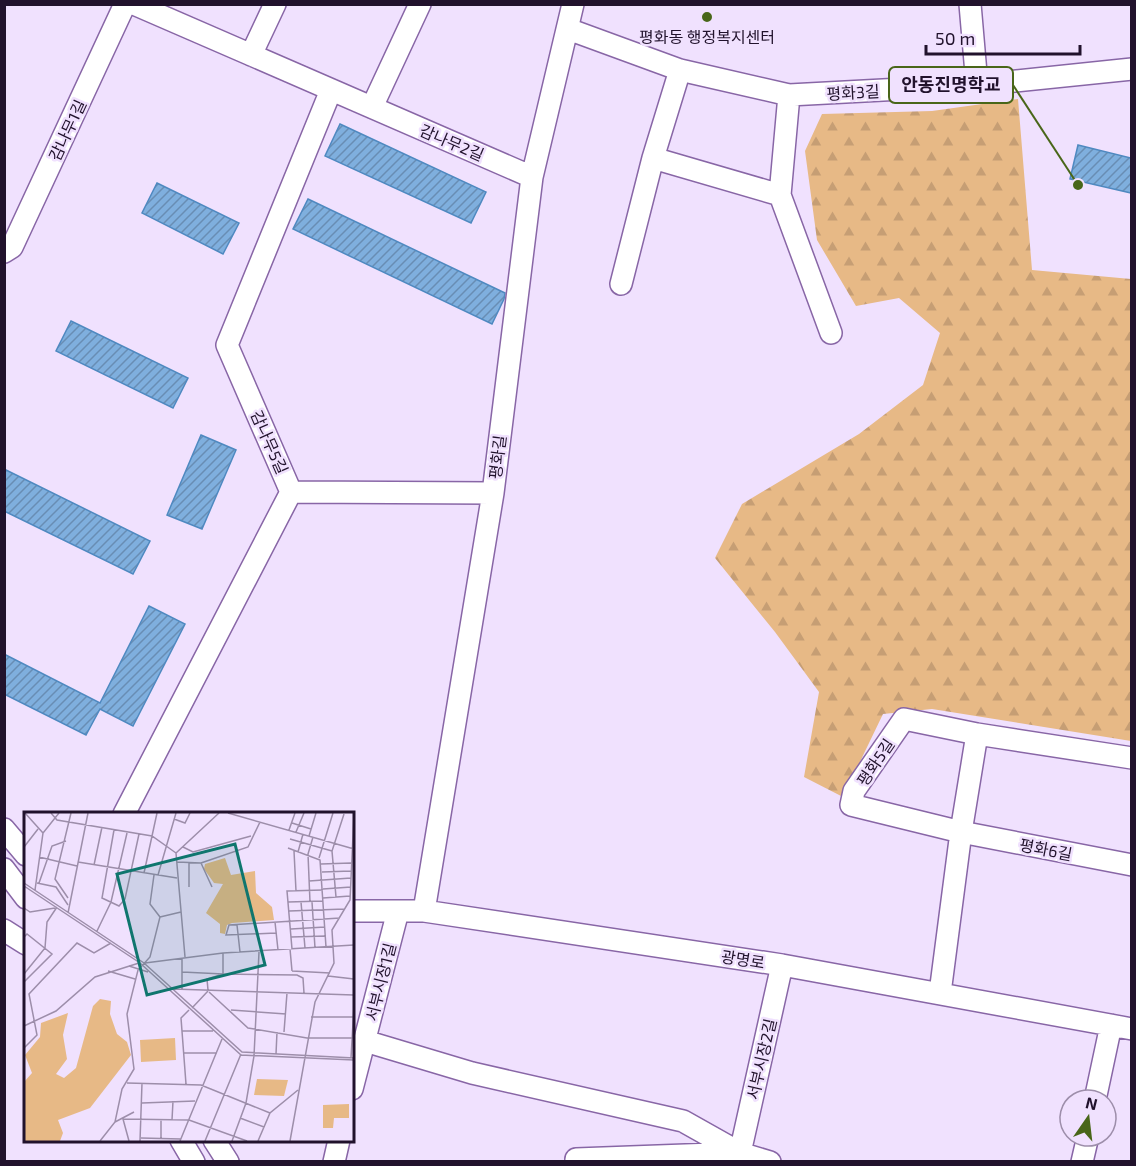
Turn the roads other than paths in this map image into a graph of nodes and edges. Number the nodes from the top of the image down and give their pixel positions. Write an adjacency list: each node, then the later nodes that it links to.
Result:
1 (125, 4): 18 (street, 감나무1길)
2 (134, 4): 8 (street, 감나무2길)
3 (275, 4): 8 (street)
4 (420, 4): 14 (street)
5 (573, 4): 7 (street, 평화길)
6 (970, 4): 11 (street)
7 (568, 29): 10 (street, 평화3길); 16 (street, 평화길)
8 (251, 55): 12 (street, 감나무2길)
9 (1131, 69): 11 (street, 평화3길)
10 (680, 70): 13 (street, 평화3길); 15 (street)
11 (977, 85): 13 (street, 평화3길)
12 (330, 90): 14 (street, 감나무2길); 21 (street, 감나무5길)
13 (789, 95): 17 (street)
14 (372, 107): 16 (street, 감나무2길)
15 (653, 158): 17 (street); 19 (street)
16 (532, 177): 22 (street, 평화길)
17 (780, 195): 20 (street)
18 (4, 252)
19 (621, 284)
20 (831, 333)
21 (291, 492): 22 (street); 25 (street, 감나무5길)
22 (493, 493): 34 (street, 평화길)
23 (978, 734): 24 (street, 평화5길); 27 (street); 27 (street, 평화5길)
24 (1131, 758)
25 (125, 812)
26 (4, 829): 28 (street)
27 (961, 832): 29 (street, 평화6길); 38 (street)
28 (24, 853)
29 (1131, 865)
30 (4, 867): 31 (street)
31 (20, 888)
32 (354, 911): 33 (street, 광명로)
33 (399, 911): 34 (street, 광명로); 40 (street, 서부시장1길)
34 (424, 911): 37 (street, 광명로)
35 (4, 930): 36 (street)
36 (24, 943)
37 (782, 965): 38 (street, 광명로); 46 (street, 서부시장2길)
38 (940, 993): 39 (street, 광명로)
39 (1121, 1027): 42 (street)
40 (365, 1041): 41 (street, 서부시장1길); 46 (street)
41 (354, 1082)
42 (1099, 1088)
43 (182, 1142): 47 (street)
44 (215, 1142): 48 (street)
45 (339, 1142): 49 (street)
46 (740, 1153): 50 (street); 51 (street)
47 (194, 1161)
48 (228, 1161)
49 (334, 1161)
50 (576, 1161)
51 (770, 1161)

